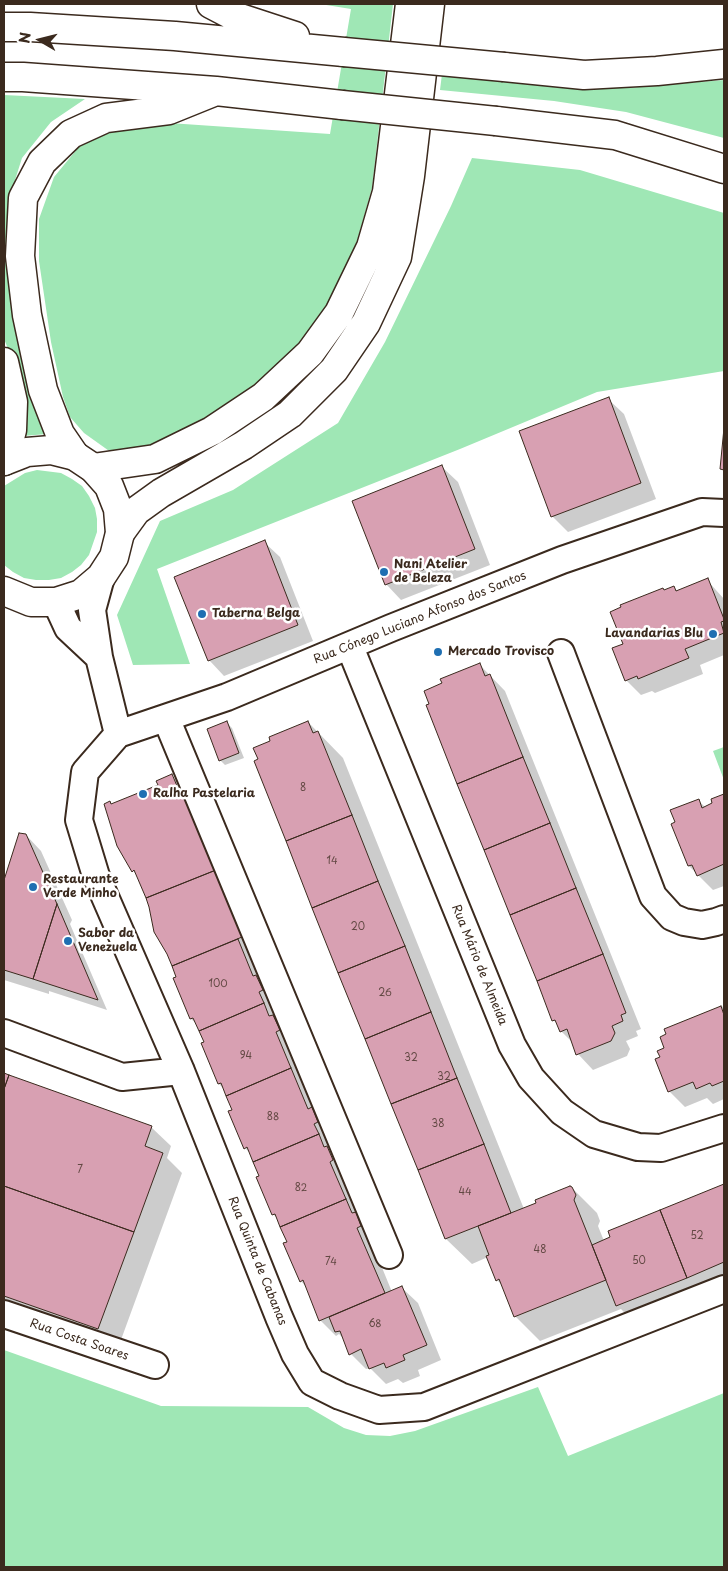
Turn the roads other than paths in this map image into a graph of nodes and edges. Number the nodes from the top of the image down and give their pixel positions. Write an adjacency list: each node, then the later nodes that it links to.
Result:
1 (211, 4): 5 (main road)
2 (410, 4): 12 (main road)
3 (430, 4): 14 (main road)
4 (4, 27): 5 (main road)
5 (344, 52): 6 (main road, bridge)
6 (724, 64)
7 (4, 77): 8 (main road)
8 (216, 91): 9 (main road, bridge); 12 (main road)
9 (724, 169)
10 (4, 362): 11 (main road)
11 (4, 461): 12 (main road)
12 (84, 462): 14 (main road)
13 (724, 513): 18 (street, Rua Cónego Luciano Afonso dos Santos)
14 (120, 533): 15 (main road)
15 (101, 577): 17 (main road); 20 (street)
16 (4, 591): 17 (main road)
17 (56, 602): 20 (street)
18 (350, 646): 21 (street, Rua Cónego Luciano Afonso dos Santos); 26 (street, Rua Mário de Almeida)
19 (561, 654): 23 (street)
20 (99, 657): 22 (street)
21 (166, 718): 22 (street, Rua Cónego Luciano Afonso dos Santos); 27 (street)
22 (118, 734): 25 (street, Rua Quinta de Cabanas)
23 (724, 919)
24 (4, 1034): 25 (street)
25 (181, 1071): 28 (street, Rua Quinta de Cabanas)
26 (724, 1128)
27 (389, 1255)
28 (724, 1290)
29 (4, 1314): 30 (street, Rua Costa Soares)
30 (155, 1365)

